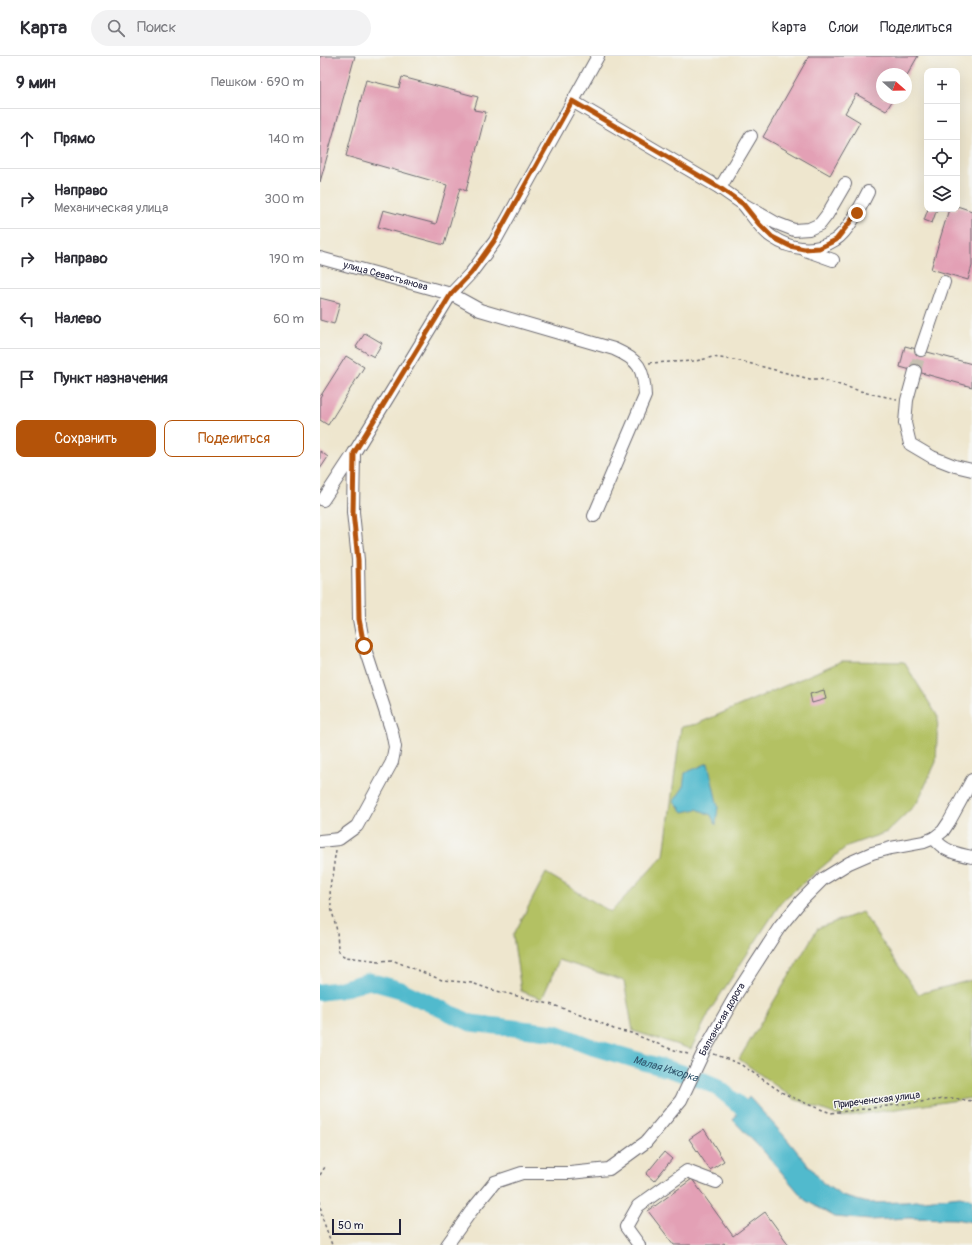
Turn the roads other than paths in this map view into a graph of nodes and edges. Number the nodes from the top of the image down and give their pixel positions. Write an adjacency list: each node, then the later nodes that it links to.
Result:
1 (598, 56): 2 (street)
2 (572, 101): 5 (street); 12 (street)
3 (751, 136): 5 (street)
4 (845, 184): 7 (street)
5 (720, 188): 7 (street)
6 (868, 192): 8 (street)
7 (743, 204): 8 (street)
8 (804, 249): 10 (street)
9 (320, 258): 12 (street, улица Севастьянова)
10 (833, 260)
11 (944, 282): 13 (street)
12 (451, 294): 15 (street); 18 (street, улица Севастьянова)
13 (921, 350)
14 (915, 371): 16 (street)
15 (354, 453): 17 (street); 21 (street)
16 (972, 470)
17 (323, 500)
18 (594, 516)
19 (972, 780): 20 (street, Балканская дорога)
20 (934, 838): 22 (street); 24 (street, Балканская дорога)
21 (320, 841)
22 (972, 857)
23 (716, 1182): 25 (street)
24 (446, 1245)
25 (639, 1245)

